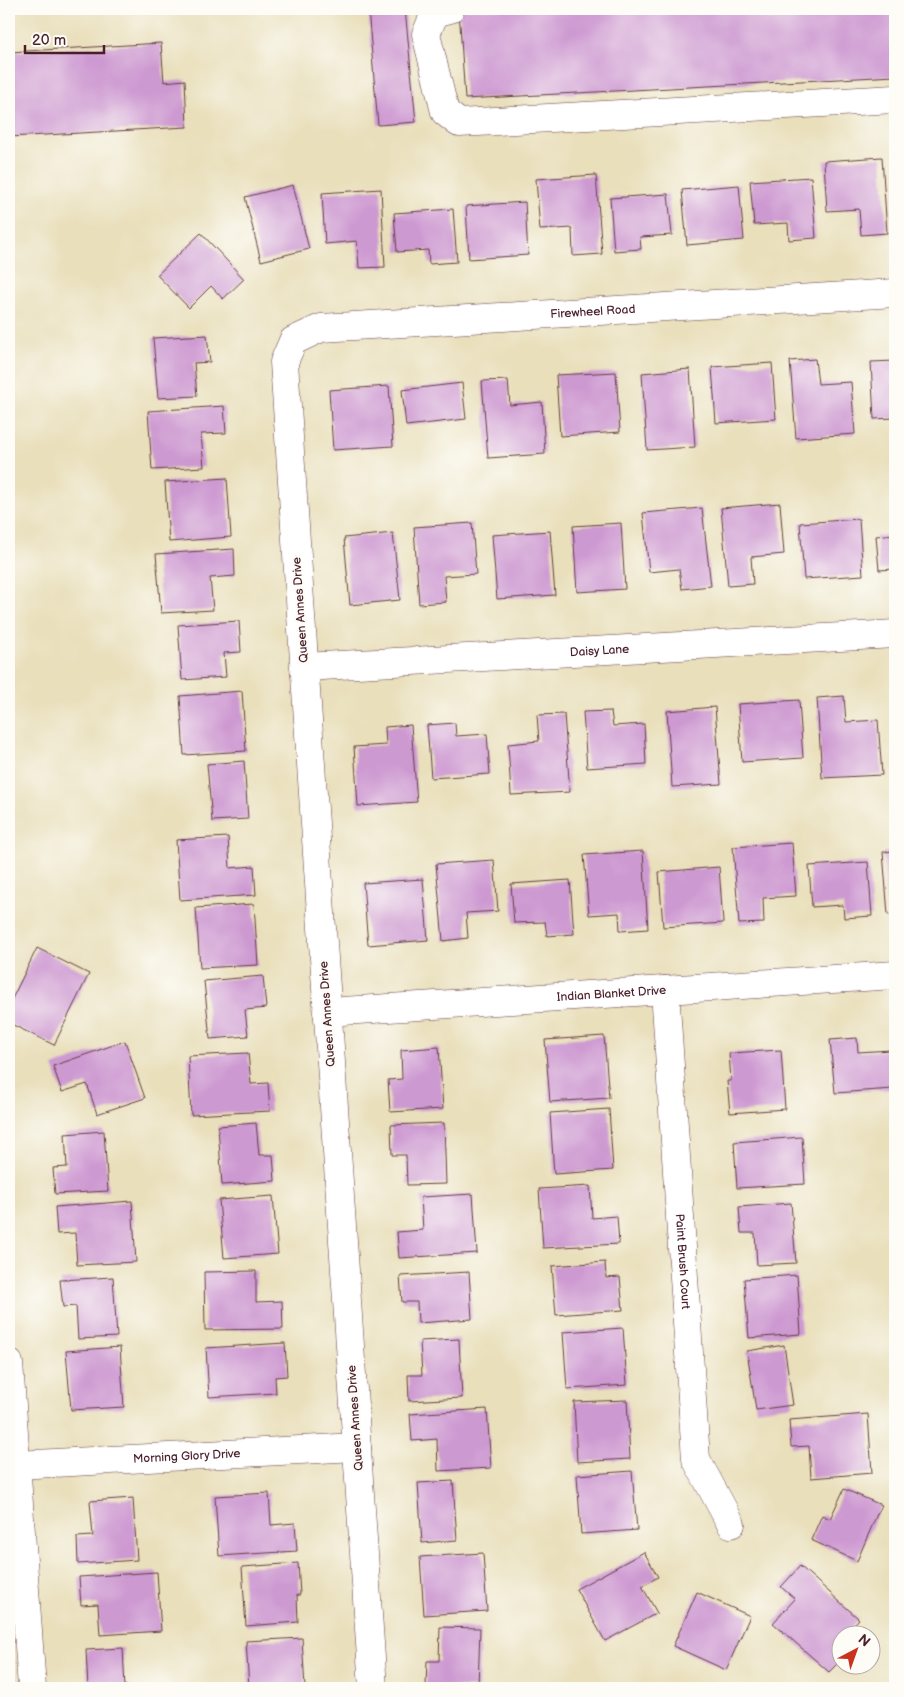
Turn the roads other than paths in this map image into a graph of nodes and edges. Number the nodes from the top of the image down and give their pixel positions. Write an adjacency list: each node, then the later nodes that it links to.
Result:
1 (450, 9): 2 (street)
2 (895, 99)
3 (895, 293): 4 (street, Firewheel Road)
4 (293, 341): 6 (street, Queen Annes Drive)
5 (895, 634): 6 (street, Daisy Lane)
6 (304, 666): 9 (street, Queen Annes Drive)
7 (895, 975): 8 (street, Indian Blanket Drive)
8 (665, 990): 9 (street, Indian Blanket Drive); 13 (street, Paint Brush Court)
9 (327, 1012): 11 (street, Queen Annes Drive)
10 (9, 1363): 12 (street)
11 (357, 1446): 12 (street, Morning Glory Drive); 15 (street, Queen Annes Drive)
12 (16, 1465): 14 (street)
13 (731, 1524)
14 (32, 1688)
15 (373, 1688)

